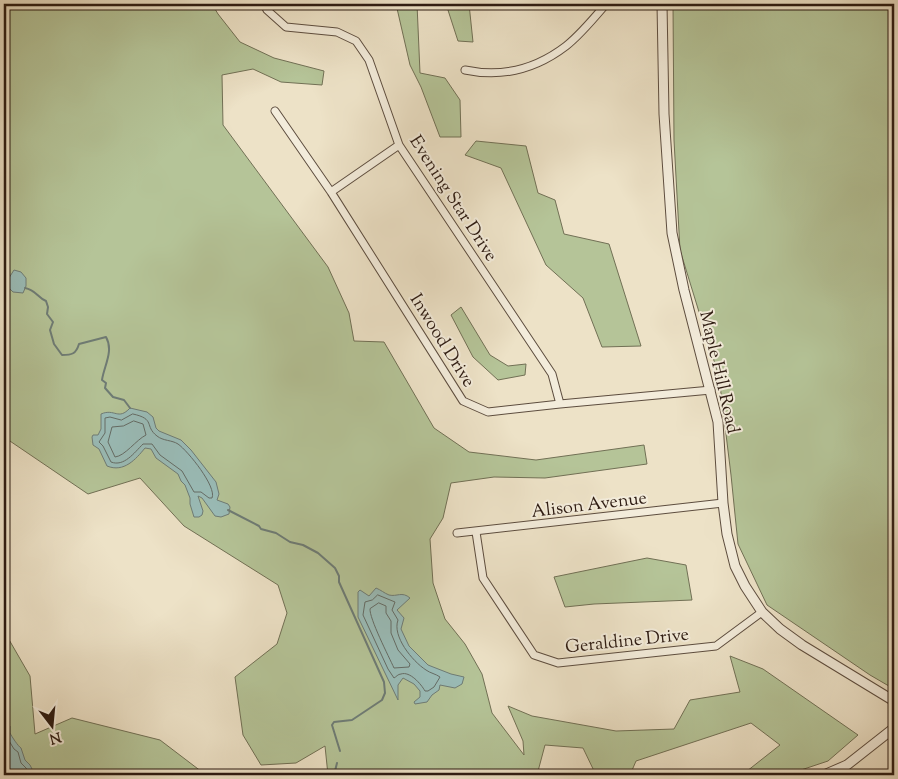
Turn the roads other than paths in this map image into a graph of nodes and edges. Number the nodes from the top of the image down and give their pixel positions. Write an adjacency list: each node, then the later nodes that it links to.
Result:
1 (264, 4): 6 (street, Evening Star Drive)
2 (606, 4): 4 (street)
3 (662, 4): 8 (street, Maple Hill Road)
4 (466, 70)
5 (275, 111): 7 (street, Inwood Drive)
6 (399, 145): 7 (street); 9 (street, Evening Star Drive)
7 (331, 192): 9 (street, Inwood Drive)
8 (711, 390): 9 (street, Inwood Drive); 10 (street, Maple Hill Road)
9 (560, 404)
10 (724, 503): 11 (street, Alison Avenue); 13 (street, Maple Hill Road)
11 (476, 532): 12 (street, Alison Avenue); 13 (street, Geraldine Drive)
12 (457, 533)
13 (762, 612): 14 (street, Maple Hill Road)
14 (894, 701)
15 (894, 728): 16 (street)
16 (824, 775)

